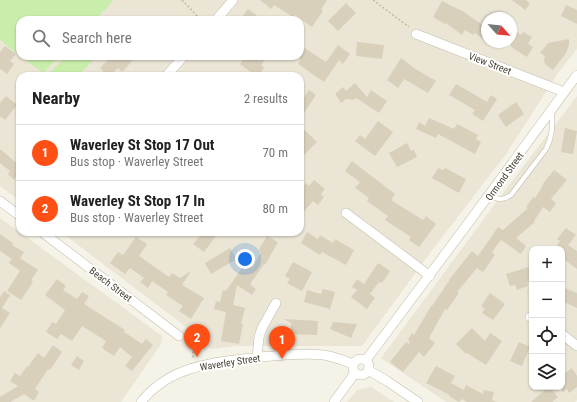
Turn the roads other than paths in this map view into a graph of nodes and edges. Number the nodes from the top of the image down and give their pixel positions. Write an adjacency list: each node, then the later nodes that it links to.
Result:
1 (233, 0): 2 (street)
2 (219, 16)
3 (416, 34): 7 (street, View Street)
4 (180, 60): 5 (street)
5 (170, 72)
6 (577, 75): 7 (street, Ormond Street)
7 (564, 92): 8 (street, Ormond Street)
8 (552, 110): 9 (street, Ormond Street); 9 (lane)
9 (488, 196): 14 (street, Ormond Street)
10 (0, 201): 11 (street)
11 (16, 213)
12 (346, 213): 14 (street)
13 (47, 236): 16 (street, Beach Street)
14 (430, 276): 20 (street, Ormond Street)
15 (276, 302): 19 (street)
16 (179, 336)
17 (565, 336): 18 (street)
18 (577, 346)
19 (257, 358): 21 (street, Waverley Street); 24 (street, Waverley Street)
20 (366, 360): 21 (street); 22 (street)
21 (353, 364): 23 (street)
22 (368, 370): 23 (street); 26 (street)
23 (355, 373): 25 (street)
24 (141, 402)
25 (334, 402)
26 (418, 402)

